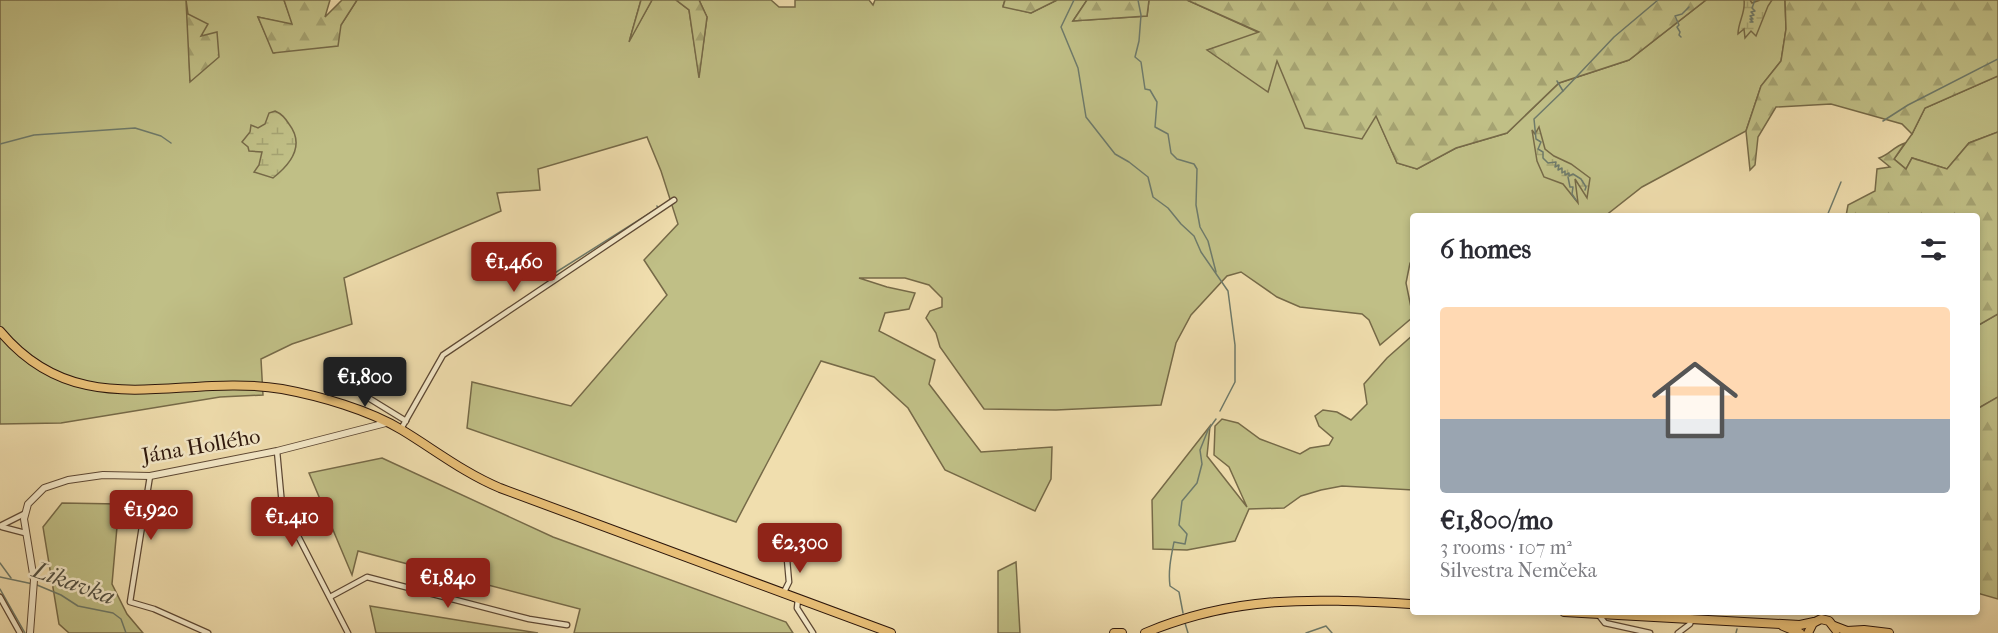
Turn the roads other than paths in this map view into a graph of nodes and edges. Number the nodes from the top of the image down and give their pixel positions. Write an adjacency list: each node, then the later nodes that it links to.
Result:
1 (674, 200): 4 (street)
2 (0, 332): 5 (main road)
3 (329, 381): 4 (street)
4 (406, 421): 6 (street)
5 (386, 423): 6 (main road); 7 (street, Jána Hollého)
6 (401, 430): 13 (main road)
7 (277, 451): 8 (street, Jána Hollého); 15 (street)
8 (150, 476): 9 (street, Jána Hollého); 27 (street)
9 (24, 514): 10 (street, Jána Hollého); 11 (street)
10 (1, 526): 11 (street)
11 (25, 533): 29 (street)
12 (786, 548): 13 (street)
13 (783, 594): 16 (main road)
14 (0, 597): 28 (street)
15 (330, 597): 24 (street); 31 (street)
16 (798, 599): 32 (street); 33 (main road)
17 (1410, 604): 22 (main road)
18 (1599, 615): 38 (street)
19 (1622, 615): 20 (main road)
20 (1692, 618): 23 (main road); 39 (street)
21 (1814, 622): 23 (main road); 25 (main road); 41 (main road)
22 (1173, 623): 36 (main road); 37 (main road)
23 (1776, 623): 40 (main road)
24 (567, 625)
25 (1835, 629): 26 (main road)
26 (1868, 630): 42 (main road); 43 (main road)
27 (195, 631): 30 (street)
28 (20, 633)
29 (30, 633)
30 (208, 633)
31 (348, 633)
32 (813, 633)
33 (891, 633)
34 (1114, 633): 35 (main road)
35 (1122, 633)
36 (1145, 633)
37 (1155, 633)
38 (1650, 633)
39 (1678, 633)
40 (1800, 633)
41 (1809, 633)
42 (1856, 633)
43 (1889, 633)

